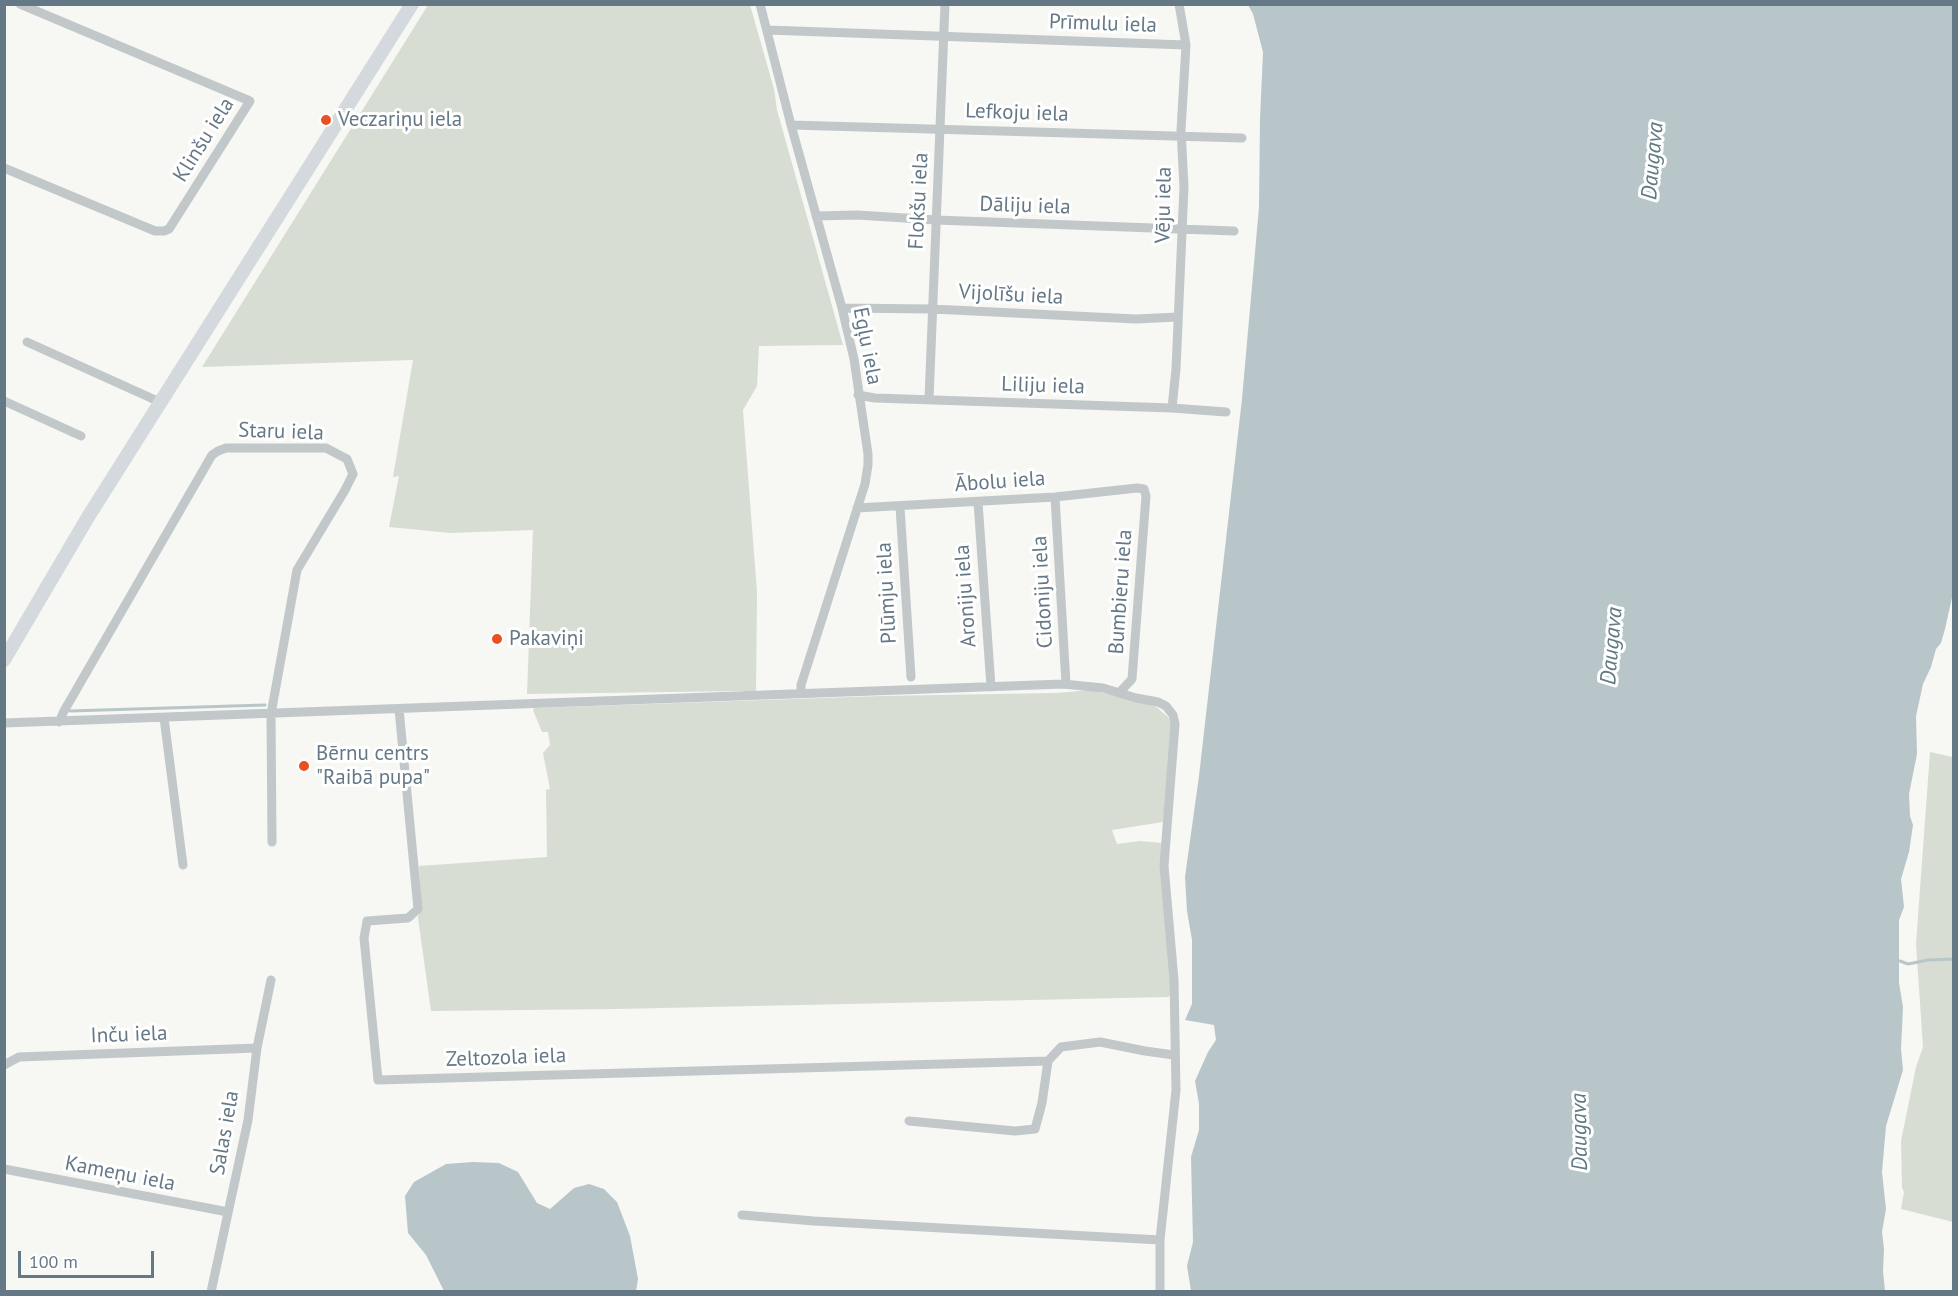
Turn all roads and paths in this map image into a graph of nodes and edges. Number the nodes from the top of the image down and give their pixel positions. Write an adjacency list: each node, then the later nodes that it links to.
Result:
1 (21, 4): 13 (street, Klinšu iela)
2 (412, 4): 25 (main road)
3 (760, 4): 6 (street, Egļu iela)
4 (945, 4): 7 (street, Flokšu iela)
5 (1179, 4): 8 (street, Vēju iela)
6 (767, 30): 7 (street, Prīmulu iela); 9 (street, Egļu iela)
7 (943, 37): 8 (street, Prīmulu iela); 10 (street, Flokšu iela)
8 (1186, 45): 11 (street, Vēju iela)
9 (791, 125): 10 (street, Lefkoju iela); 14 (street, Egļu iela)
10 (940, 128): 11 (street, Lefkoju iela); 15 (street, Flokšu iela)
11 (1182, 136): 12 (street, Lefkoju iela); 16 (street, Vēju iela)
12 (1242, 138)
13 (4, 168)
14 (816, 216): 15 (street, Dāliju iela); 18 (street, Egļu iela)
15 (936, 220): 16 (street, Dāliju iela); 19 (street, Flokšu iela)
16 (1182, 229): 17 (street, Dāliju iela); 20 (street, Vēju iela)
17 (1234, 231)
18 (842, 308): 19 (street, Vijolīšu iela); 22 (street, Egļu iela)
19 (932, 309): 20 (street, Vijolīšu iela); 23 (street, Flokšu iela)
20 (1178, 317): 26 (street, Vēju iela)
21 (27, 342): 25 (street)
22 (858, 395): 23 (street, Liliju iela); 33 (street, Egļu iela)
23 (929, 399): 26 (street, Liliju iela)
24 (4, 401): 28 (street)
25 (162, 403): 34 (main road)
26 (1172, 408): 27 (street, Liliju iela)
27 (1226, 412)
28 (81, 436)
29 (1144, 489): 30 (street, Ābolu iela); 40 (street, Bumbieru iela)
30 (1055, 497): 31 (street, Ābolu iela); 37 (street, Cidoniju iela)
31 (978, 502): 32 (street, Ābolu iela); 38 (street, Aroniju iela)
32 (900, 507): 33 (street, Ābolu iela); 36 (street, Plūmju iela)
33 (857, 508): 39 (street, Egļu iela)
34 (8, 644): 35 (main road)
35 (4, 660)
36 (910, 676)
37 (1066, 684): 38 (street); 40 (street)
38 (991, 687): 39 (street)
39 (801, 693): 41 (street)
40 (1119, 693): 50 (street)
41 (399, 709): 42 (street); 51 (street, Zeltozola iela)
42 (271, 714): 43 (street); 44 (street, Staru iela); 46 (street)
43 (164, 718): 44 (street); 47 (street)
44 (59, 722): 45 (street)
45 (4, 723)
46 (272, 842)
47 (183, 865)
48 (271, 980): 49 (street, Salas iela)
49 (257, 1048): 52 (street, Inču iela); 55 (street, Salas iela)
50 (1174, 1055): 51 (street); 57 (street)
51 (1048, 1061): 53 (street)
52 (4, 1065)
53 (909, 1120)
54 (4, 1169): 55 (street, Kameņu iela)
55 (228, 1212): 58 (street, Salas iela)
56 (742, 1215): 57 (street)
57 (1160, 1240): 59 (street)
58 (211, 1292)
59 (1160, 1292)

